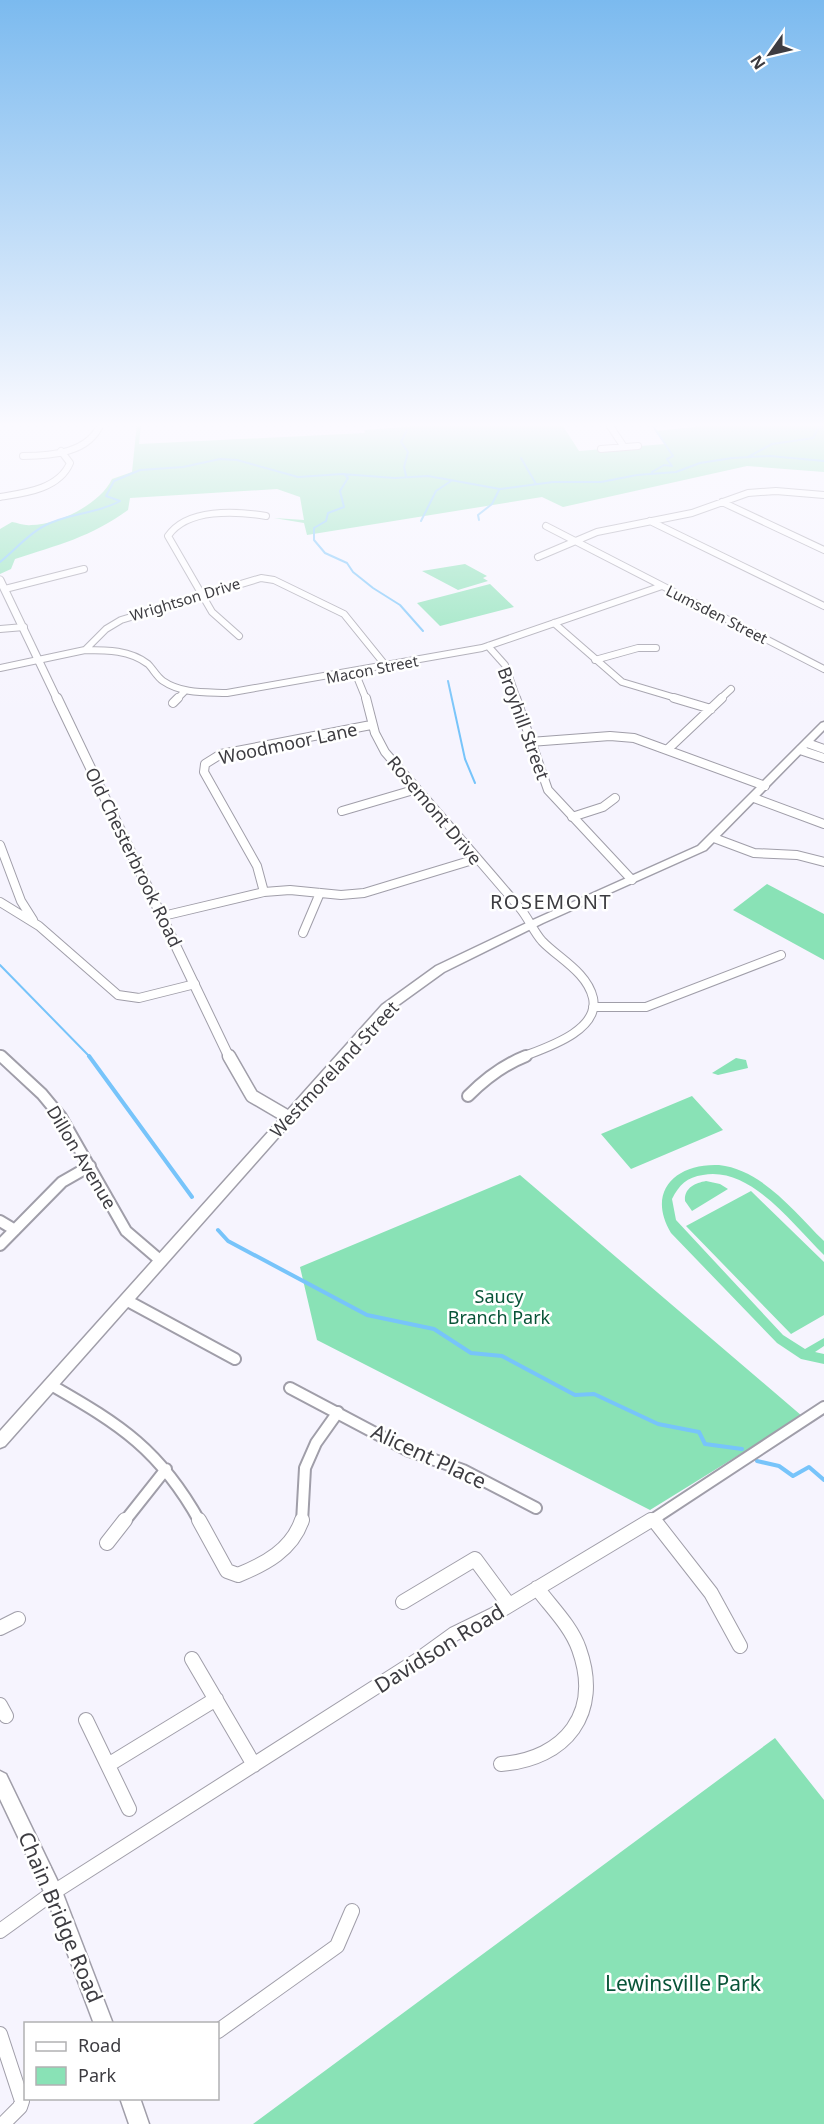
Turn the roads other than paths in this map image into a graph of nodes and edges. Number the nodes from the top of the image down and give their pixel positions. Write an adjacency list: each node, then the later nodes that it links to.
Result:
1 (183, 522): 13 (street)
2 (644, 522): 6 (street)
3 (652, 522): 14 (street)
4 (765, 522): 7 (street)
5 (546, 526): 6 (street, Lumsden Street)
6 (575, 541): 8 (street); 11 (street, Lumsden Street)
7 (824, 550)
8 (538, 557)
9 (84, 569): 12 (street)
10 (0, 580): 12 (street, Old Chesterbrook Road)
11 (662, 586): 15 (street, Macon Street); 26 (street, Lumsden Street)
12 (4, 589): 16 (street, Old Chesterbrook Road)
13 (202, 596): 18 (street); 21 (street, Wrightson Drive); 24 (street, Wrightson Drive)
14 (824, 606)
15 (554, 623): 19 (street, Macon Street); 23 (street)
16 (24, 627): 17 (street); 22 (street, Old Chesterbrook Road)
17 (0, 629)
18 (239, 636)
19 (488, 646): 24 (street, Macon Street); 34 (street, Broyhill Street)
20 (656, 648): 23 (street)
21 (85, 650): 22 (street); 29 (street, Macon Street)
22 (39, 659): 25 (street); 56 (street, Old Chesterbrook Road)
23 (595, 660): 31 (street)
24 (386, 666): 27 (street, Macon Street)
25 (0, 668)
26 (824, 669)
27 (355, 672): 29 (street, Macon Street); 33 (street, Rosemont Drive)
28 (731, 689): 31 (street)
29 (185, 691): 30 (street)
30 (173, 703)
31 (711, 709): 36 (street)
32 (824, 725): 35 (main road, Westmoreland Street)
33 (371, 726): 40 (street, Rosemont Drive); 53 (street, Woodmoor Lane)
34 (530, 742): 36 (street); 44 (street, Broyhill Street)
35 (803, 746): 37 (street); 38 (street); 39 (main road, Westmoreland Street)
36 (668, 749): 39 (street)
37 (824, 749)
38 (824, 758)
39 (765, 786): 42 (main road, Westmoreland Street)
40 (417, 789): 43 (street); 48 (street, Rosemont Drive)
41 (615, 798): 44 (street)
42 (754, 798): 45 (street); 46 (main road, Westmoreland Street)
43 (342, 811)
44 (572, 817): 52 (street, Broyhill Street)
45 (824, 824)
46 (714, 838): 50 (street); 52 (main road, Westmoreland Street)
47 (0, 845): 49 (street)
48 (476, 859): 54 (street); 57 (street, Rosemont Drive)
49 (6, 861): 51 (street); 58 (street)
50 (824, 862)
51 (0, 874)
52 (632, 880): 57 (main road, Westmoreland Street)
53 (264, 892): 54 (street); 56 (street)
54 (320, 893): 59 (street)
55 (0, 902): 58 (street)
56 (163, 916): 61 (street, Old Chesterbrook Road)
57 (531, 925): 62 (street, Rosemont Drive); 65 (main road, Westmoreland Street)
58 (39, 926): 61 (street)
59 (303, 933)
60 (781, 955): 62 (street)
61 (195, 984): 65 (street, Old Chesterbrook Road)
62 (593, 1006): 64 (street)
63 (0, 1055): 66 (street, Dillon Avenue)
64 (468, 1096)
65 (288, 1117): 70 (main road, Westmoreland Street)
66 (90, 1166): 68 (street); 70 (street, Dillon Avenue)
67 (0, 1221): 68 (street)
68 (15, 1230): 69 (street)
69 (0, 1245)
70 (161, 1261): 71 (main road, Westmoreland Street)
71 (126, 1300): 72 (street); 73 (main road, Westmoreland Street)
72 (234, 1359)
73 (51, 1385): 77 (main road, Westmoreland Street); 78 (street)
74 (290, 1388): 76 (street, Alicent Place)
75 (824, 1407): 80 (street, Davidson Road)
76 (338, 1412): 78 (street); 79 (street, Alicent Place)
77 (0, 1441)
78 (166, 1469): 81 (street)
79 (536, 1508)
80 (653, 1519): 82 (street, Davidson Road); 87 (street)
81 (107, 1543)
82 (537, 1588): 84 (street, Davidson Road); 91 (street)
83 (403, 1602): 84 (street)
84 (509, 1605): 93 (street, Davidson Road)
85 (18, 1619): 86 (street)
86 (0, 1628)
87 (740, 1646)
88 (192, 1659): 89 (street)
89 (216, 1699): 92 (street); 93 (street)
90 (86, 1720): 92 (street)
91 (501, 1764)
92 (108, 1765): 95 (street)
93 (254, 1765): 96 (street, Davidson Road)
94 (0, 1780): 96 (main road, Chain Bridge Road)
95 (129, 1809)
96 (54, 1892): 98 (street, Davidson Road); 99 (main road, Chain Bridge Road)
97 (352, 1911): 100 (street)
98 (0, 1931)
99 (103, 2022)
100 (219, 2030)
101 (0, 2034): 103 (street)
102 (131, 2100): 104 (main road)
103 (3, 2124)
104 (139, 2124)

